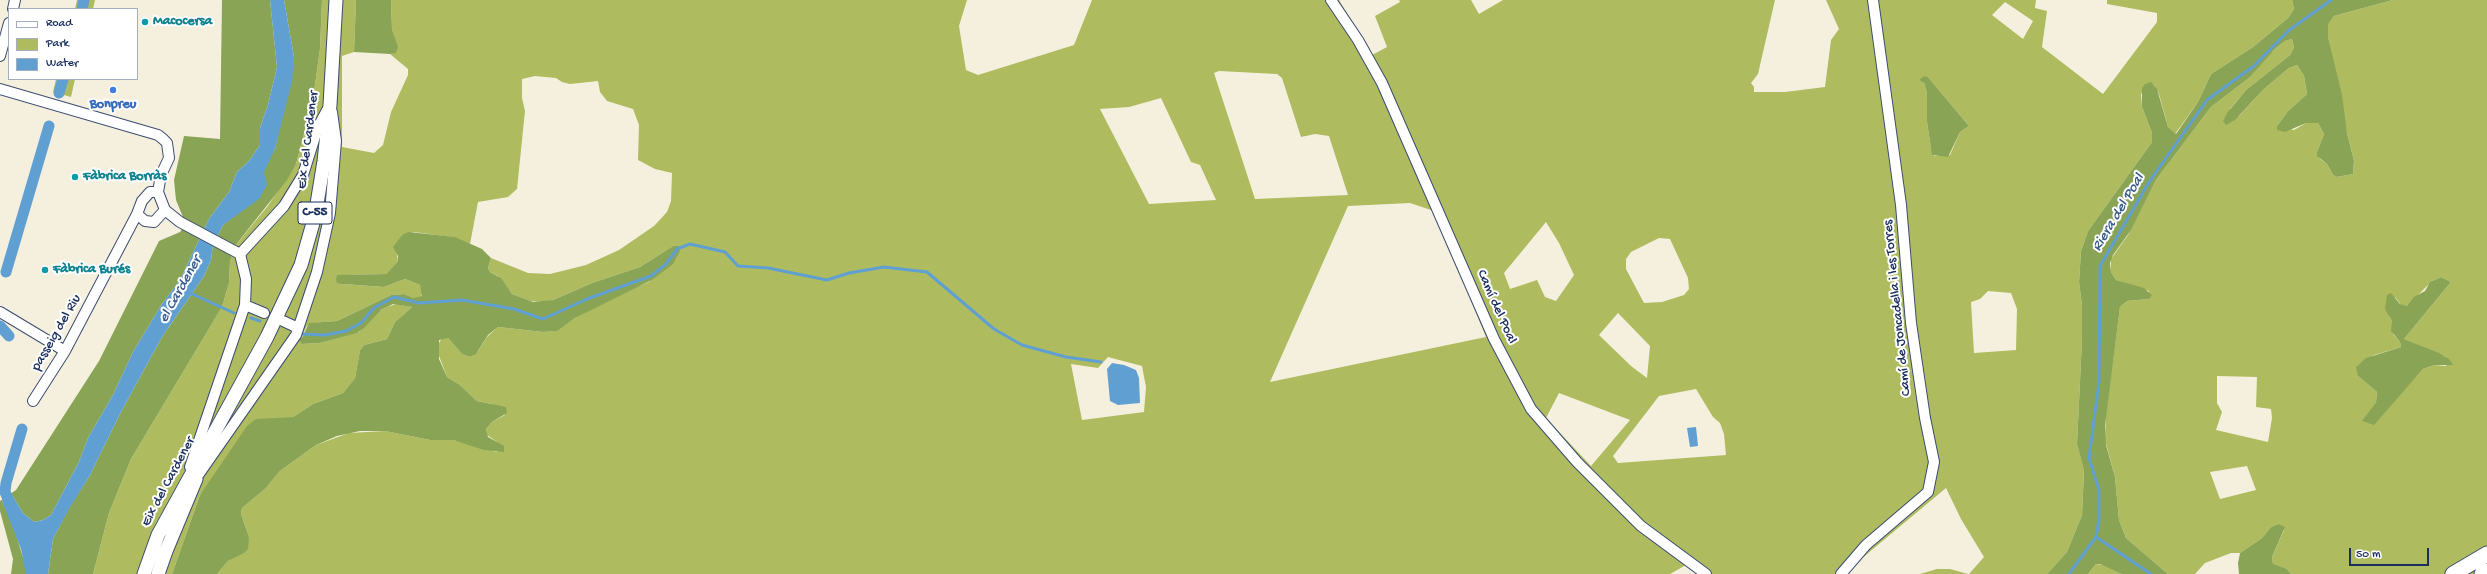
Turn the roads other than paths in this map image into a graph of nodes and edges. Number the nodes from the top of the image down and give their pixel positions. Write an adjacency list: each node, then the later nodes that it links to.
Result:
1 (336, 0): 7 (main road, Eix del Cardener / C-55)
2 (1332, 0): 26 (street, Camí del Poal)
3 (1873, 0): 27 (street, Camí de Joncadella i les Torres)
4 (8, 27): 5 (street)
5 (0, 56)
6 (0, 90): 8 (street)
7 (330, 105): 11 (street); 16 (street); 19 (main road, Eix del Cardener / C-55)
8 (158, 192): 9 (street); 10 (street, passeig del Riu)
9 (165, 210): 10 (street); 11 (street)
10 (137, 214): 17 (street, passeig del Riu)
11 (237, 252): 12 (street)
12 (245, 305): 14 (street); 21 (street)
13 (0, 312): 17 (street)
14 (264, 313)
15 (283, 321): 16 (street)
16 (298, 328): 20 (street)
17 (65, 351): 18 (street, passeig del Riu)
18 (33, 401)
19 (229, 408): 20 (main road, Eix del Cardener / C-55); 21 (main road, Eix del Cardener / C-55)
20 (199, 474): 25 (main road, Eix del Cardener / C-55)
21 (185, 483): 24 (main road, Eix del Cardener / C-55)
22 (2487, 554): 28 (highway)
23 (2487, 571): 29 (highway)
24 (144, 574)
25 (158, 574)
26 (1706, 574)
27 (1841, 574)
28 (2453, 574)
29 (2482, 574)

